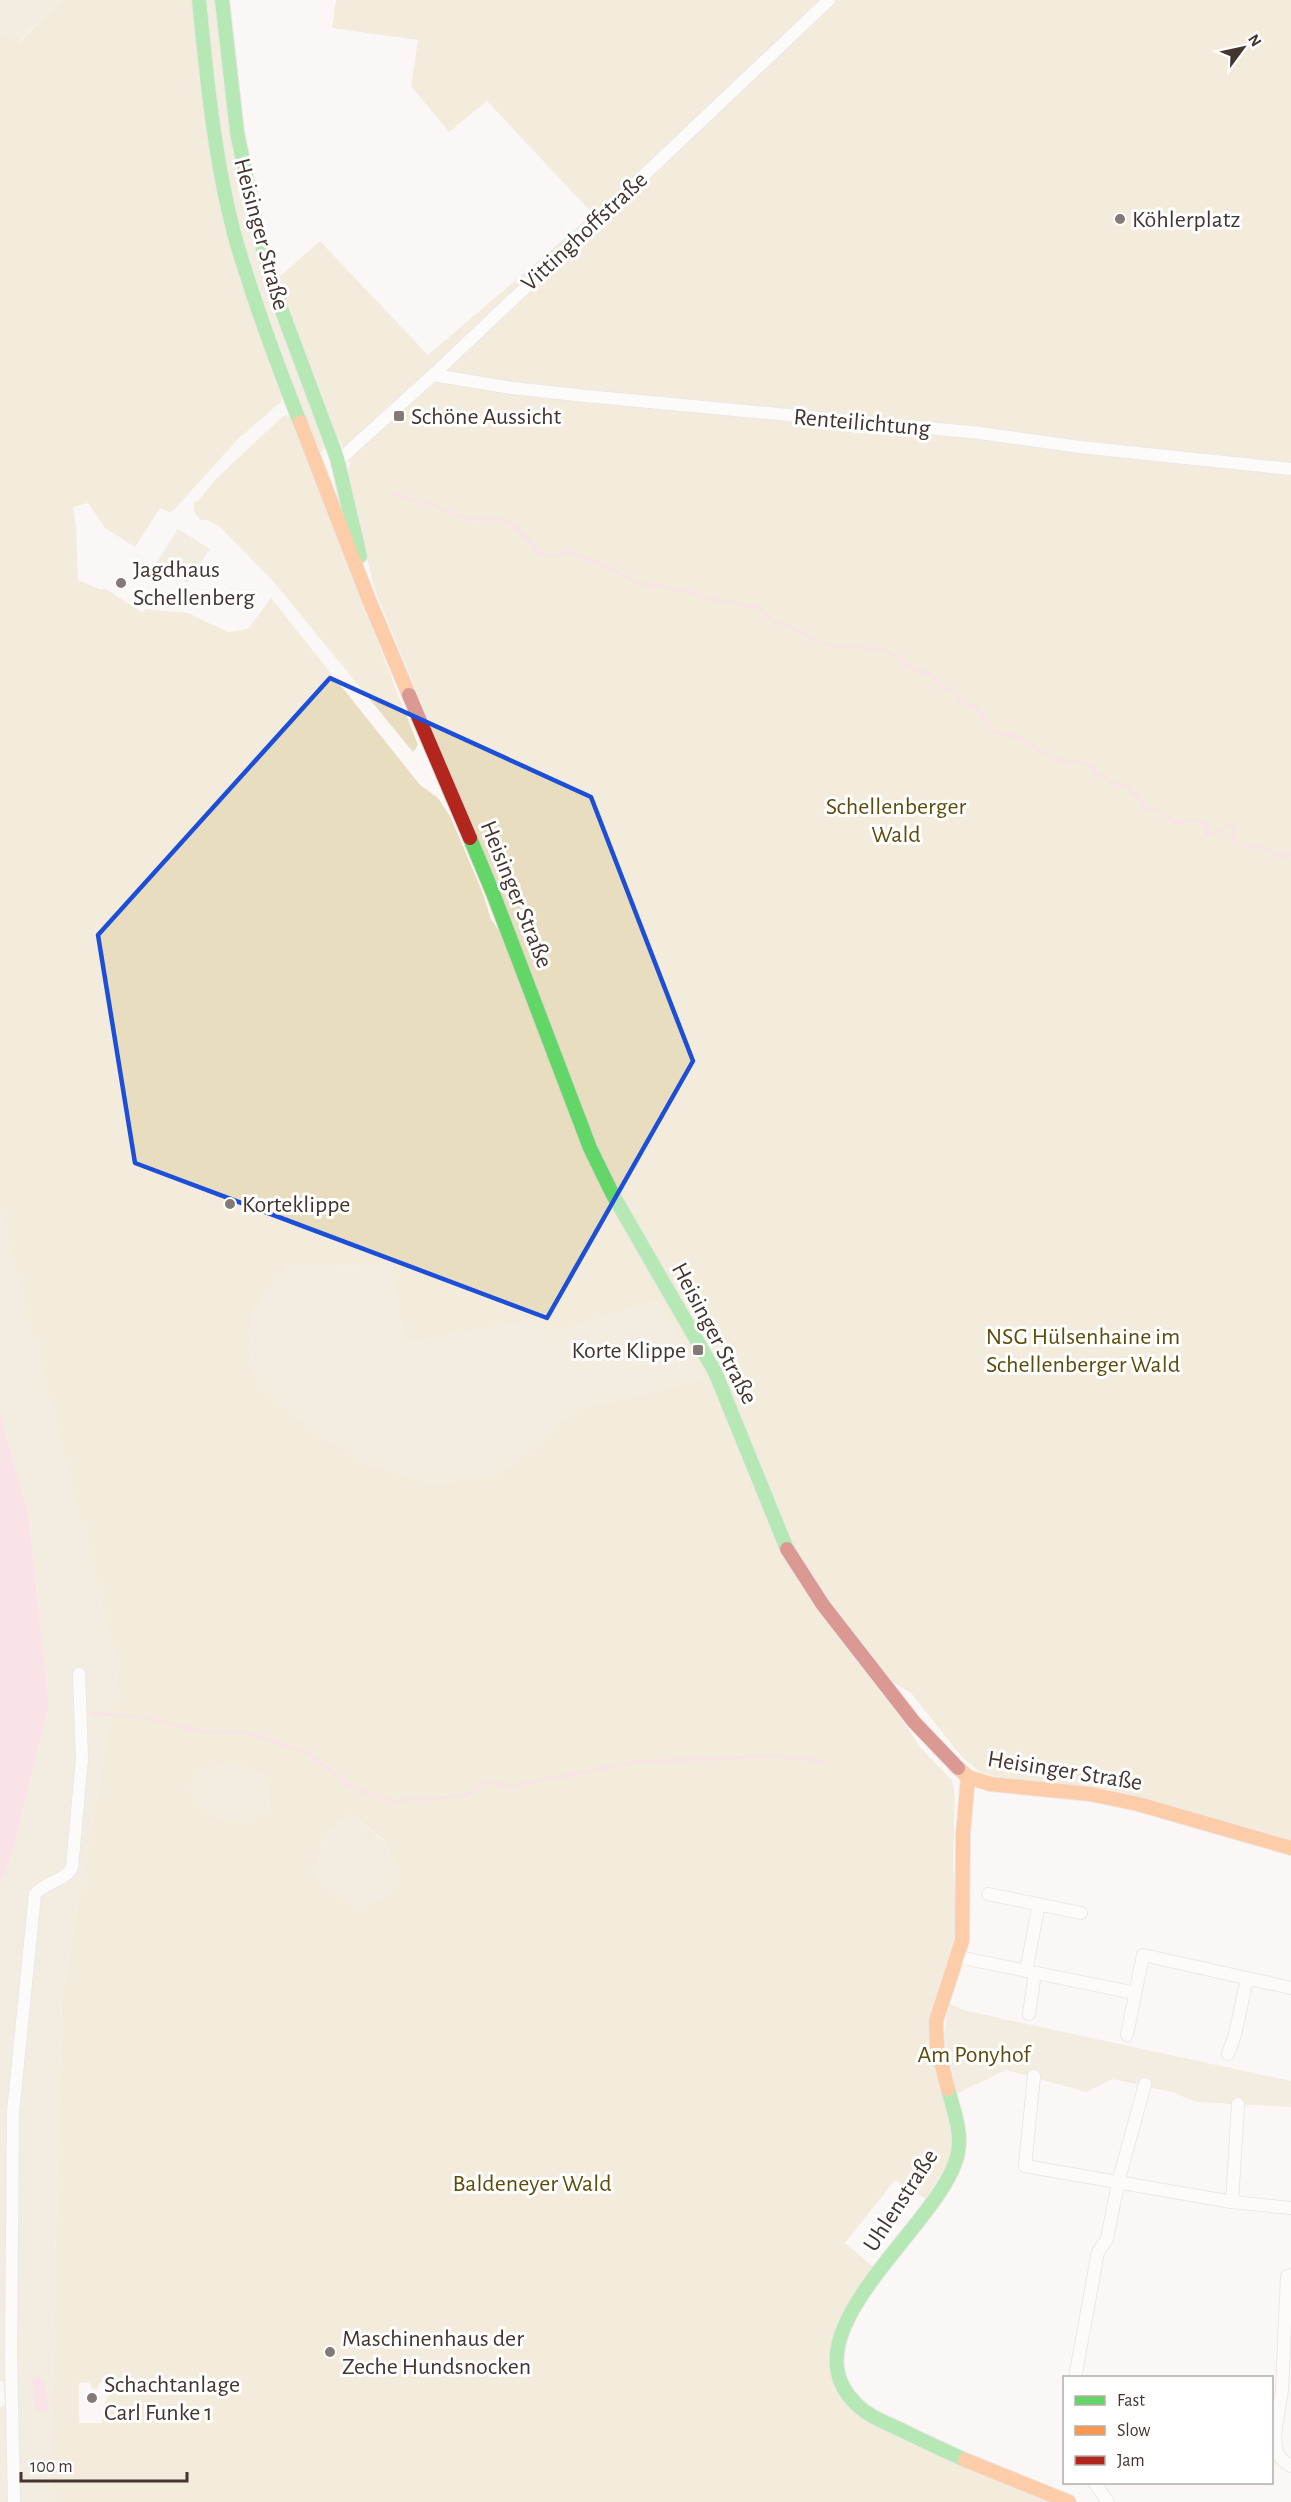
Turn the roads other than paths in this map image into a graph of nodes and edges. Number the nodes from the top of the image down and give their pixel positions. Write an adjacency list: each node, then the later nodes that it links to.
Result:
1 (199, 0): 7 (main road, Heisinger Straße)
2 (222, 0): 5 (main road, Heisinger Straße)
3 (829, 0): 4 (street, Vittinghoffstraße)
4 (433, 375): 5 (street, Vittinghoffstraße); 6 (street, Renteilichtung)
5 (338, 460): 7 (main road); 8 (main road, Heisinger Straße)
6 (1291, 469)
7 (318, 470): 8 (main road, Heisinger Straße)
8 (369, 600): 10 (main road, Heisinger Straße)
9 (79, 1674): 34 (street)
10 (969, 1777): 11 (main road, Heisinger Straße); 15 (main road, Uhlenstraße)
11 (1291, 1848)
12 (988, 1894): 13 (street)
13 (1039, 1904): 14 (street); 16 (street)
14 (1081, 1913)
15 (958, 1957): 16 (street); 35 (main road, Uhlenstraße)
16 (1031, 1972): 19 (street); 20 (street)
17 (1248, 1979): 18 (street); 19 (street); 22 (street)
18 (1291, 1988)
19 (1135, 1993): 21 (street)
20 (1029, 2014)
21 (1127, 2035)
22 (1228, 2054)
23 (1034, 2076): 26 (street)
24 (1145, 2085): 26 (street)
25 (1239, 2104): 27 (street)
26 (1118, 2184): 27 (street); 30 (street)
27 (1232, 2202): 28 (street)
28 (1291, 2208)
29 (1291, 2275): 31 (street)
30 (1075, 2376)
31 (1274, 2427): 32 (street)
32 (1291, 2466)
33 (1095, 2484): 36 (street)
34 (14, 2502)
35 (1069, 2502)
36 (1108, 2502)

